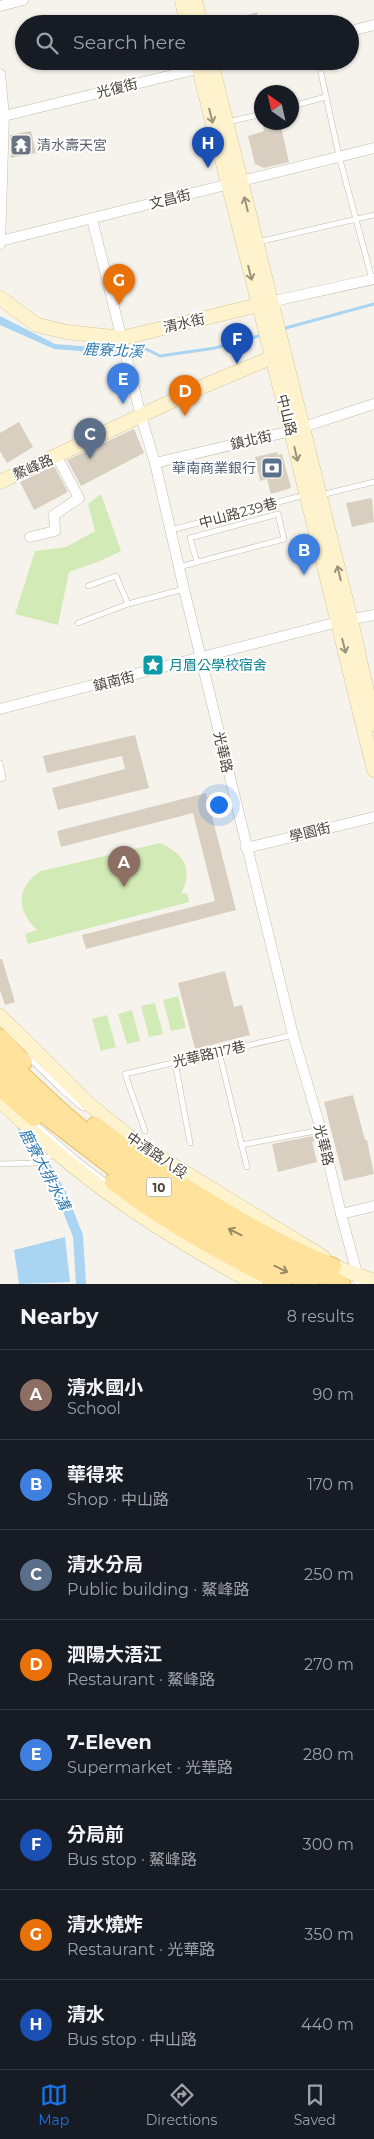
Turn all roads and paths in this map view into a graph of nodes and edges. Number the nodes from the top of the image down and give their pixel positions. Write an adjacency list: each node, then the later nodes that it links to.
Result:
1 (23, 0): 4 (street)
2 (182, 0): 5 (street)
3 (195, 0): 6 (street)
4 (0, 6)
5 (186, 15)
6 (199, 15)
7 (374, 25): 8 (street)
8 (359, 29)
9 (183, 70): 17 (street, 光復街)
10 (206, 70): 18 (street, 中山路)
11 (206, 70): 21 (street, 中山路, one-way to 21)
12 (321, 73): 14 (lane)
13 (0, 74): 17 (street)
14 (326, 97): 15 (lane); 20 (lane)
15 (299, 104)
16 (254, 116): 18 (lane)
17 (3, 122): 25 (street)
18 (225, 123): 21 (street, 中山路)
19 (374, 148): 20 (street, 文昌街)
20 (338, 156): 21 (street, 文昌街); 23 (lane)
21 (234, 183): 24 (street, 文昌街); 26 (street, 中山路, one-way to 21); 29 (street, 中山路, one-way to 29)
22 (374, 215): 23 (lane)
23 (356, 218): 26 (lane); 27 (lane)
24 (92, 219): 25 (street, 文昌街); 30 (street, 光華路)
25 (1, 242)
26 (256, 243): 29 (street, 中山路)
27 (373, 279): 29 (street, 清水街)
28 (0, 298): 30 (street, 清水街)
29 (264, 304): 30 (street, 清水街); 31 (street, 中山路)
30 (122, 338): 33 (street, 光華路)
31 (278, 355): 33 (street, 鰲峰路); 34 (street, 中山路)
32 (374, 404): 34 (street, 鎮北街)
33 (141, 416): 35 (street, 鰲峰路); 36 (street, 光華路)
34 (296, 428): 36 (street, 鎮北街); 39 (street, 中山路)
35 (57, 457): 37 (street, 鰲峰路); 41 (street)
36 (156, 463): 40 (street, 光華路)
37 (0, 482)
38 (374, 482): 39 (lane, 中山路239巷)
39 (312, 495): 40 (lane, 中山路239巷); 48 (street, 中山路)
40 (171, 530): 43 (street, 光華路)
41 (30, 537)
42 (197, 562): 42 (lane); 43 (lane)
43 (178, 567): 45 (street, 光華路)
44 (88, 586): 46 (lane)
45 (184, 589): 46 (lane); 50 (street, 光華路)
46 (128, 604): 49 (lane)
47 (374, 615): 48 (street, 鎮南街)
48 (345, 621): 50 (street, 鎮南街); 52 (street, 中山路); 54 (street, 中山路, one-way to 54)
49 (78, 623)
50 (201, 659): 51 (street, 鎮南街); 57 (street, 光華路)
51 (0, 709)
52 (374, 724)
53 (0, 763): 55 (lane)
54 (374, 770)
55 (0, 779)
56 (374, 817): 57 (street, 學園街)
57 (246, 848): 59 (street, 光華路)
58 (0, 1028): 76 (main road)
59 (293, 1035): 60 (lane, 光華路117巷); 67 (street, 光華路)
60 (219, 1052): 62 (lane, 光華路117巷); 70 (lane)
61 (0, 1053): 83 (main road, 10, one-way to 61)
62 (175, 1062): 68 (lane, 光華路117巷); 69 (lane)
63 (0, 1071): 82 (main road, 10, one-way to 82)
64 (0, 1088): 81 (main road)
65 (0, 1092): 80 (lane)
66 (0, 1101): 71 (street)
67 (321, 1130): 70 (lane); 75 (street, 光華路)
68 (145, 1131)
69 (190, 1143)
70 (241, 1145): 73 (lane)
71 (56, 1152): 72 (lane); 79 (street)
72 (0, 1164)
73 (247, 1167)
74 (374, 1206): 75 (street)
75 (340, 1214): 77 (street, 光華路)
76 (331, 1266): 77 (street)
77 (359, 1279): 78 (street)
78 (374, 1281)
79 (256, 1284)
80 (272, 1284)
81 (283, 1284)
82 (311, 1284)
83 (342, 1284)

